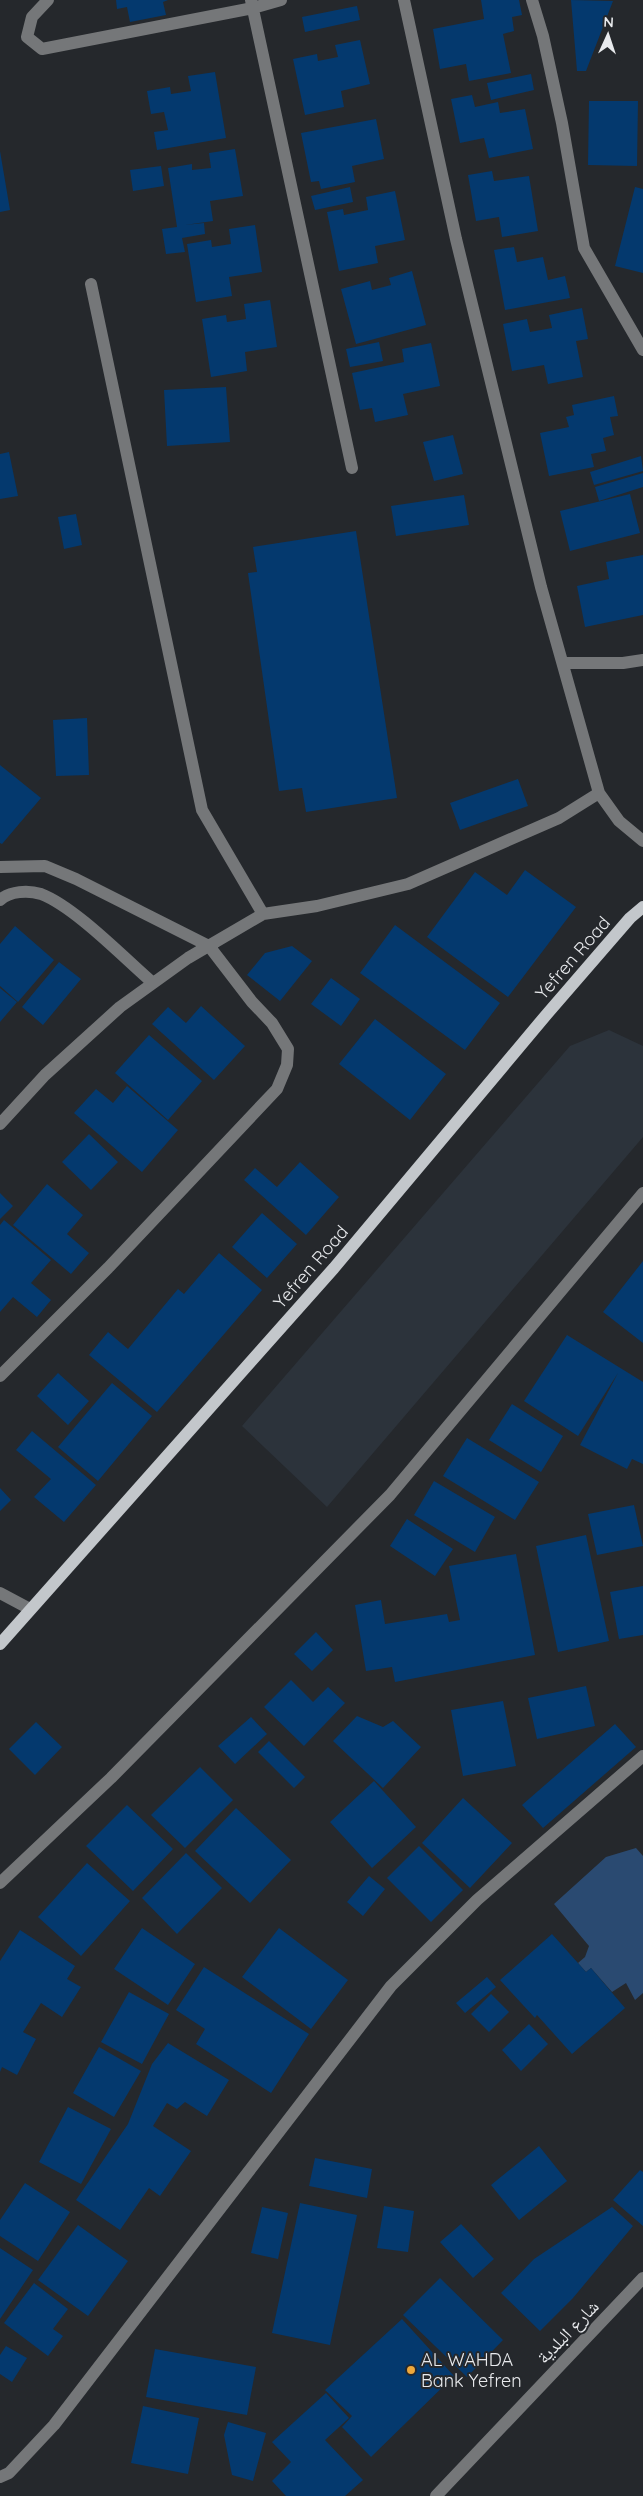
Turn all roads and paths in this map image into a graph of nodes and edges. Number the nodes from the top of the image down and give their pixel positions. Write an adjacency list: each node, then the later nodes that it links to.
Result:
1 (48, 0): 5 (street)
2 (281, 0): 5 (street)
3 (404, 0): 10 (street)
4 (532, 0): 7 (street)
5 (252, 4): 8 (street)
6 (91, 284): 16 (street)
7 (643, 350)
8 (352, 468)
9 (643, 660): 10 (street)
10 (564, 663): 11 (street)
11 (599, 793): 12 (street); 16 (street)
12 (643, 841)
13 (0, 867): 17 (street)
14 (0, 900): 18 (street)
15 (643, 908): 23 (main road, Yefren Road)
16 (263, 914): 17 (street)
17 (209, 946): 18 (street); 21 (street)
18 (153, 982): 19 (street)
19 (0, 1124)
20 (643, 1193): 26 (street)
21 (0, 1376)
22 (0, 1594): 23 (street)
23 (30, 1609): 24 (main road, Yefren Road)
24 (0, 1644)
25 (643, 1756): 28 (street)
26 (0, 1883)
27 (643, 2278): 29 (street, شارع البلدية)
28 (0, 2477)
29 (436, 2496)

